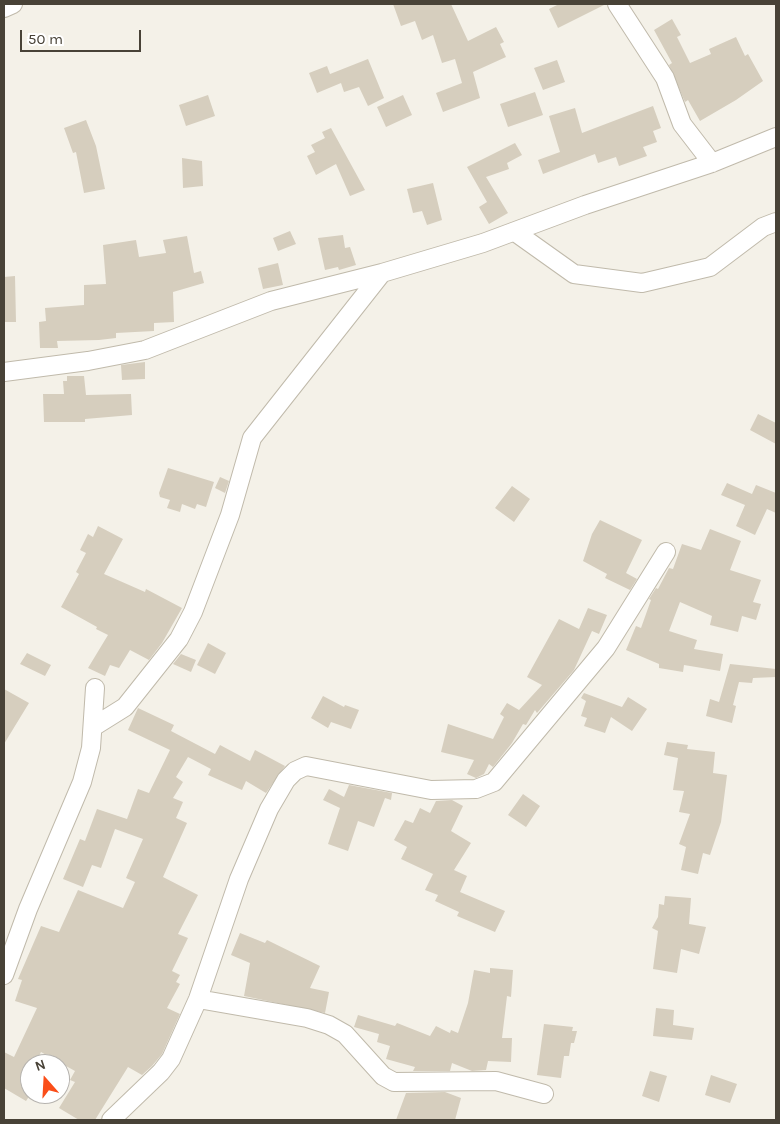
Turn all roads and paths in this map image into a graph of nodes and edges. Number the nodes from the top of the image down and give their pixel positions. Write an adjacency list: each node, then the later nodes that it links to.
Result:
1 (13, 4): 3 (street)
2 (617, 4): 7 (street)
3 (4, 8)
4 (776, 137): 6 (street)
5 (776, 149): 6 (street)
6 (735, 155): 7 (street)
7 (712, 164): 9 (street)
8 (776, 222): 9 (street)
9 (514, 232): 10 (street)
10 (382, 273): 11 (street); 14 (street)
11 (4, 372)
12 (666, 552): 16 (street)
13 (95, 688): 14 (street)
14 (93, 727): 15 (street)
15 (4, 975)
16 (198, 999): 17 (street); 18 (street)
17 (544, 1094)
18 (111, 1120)

